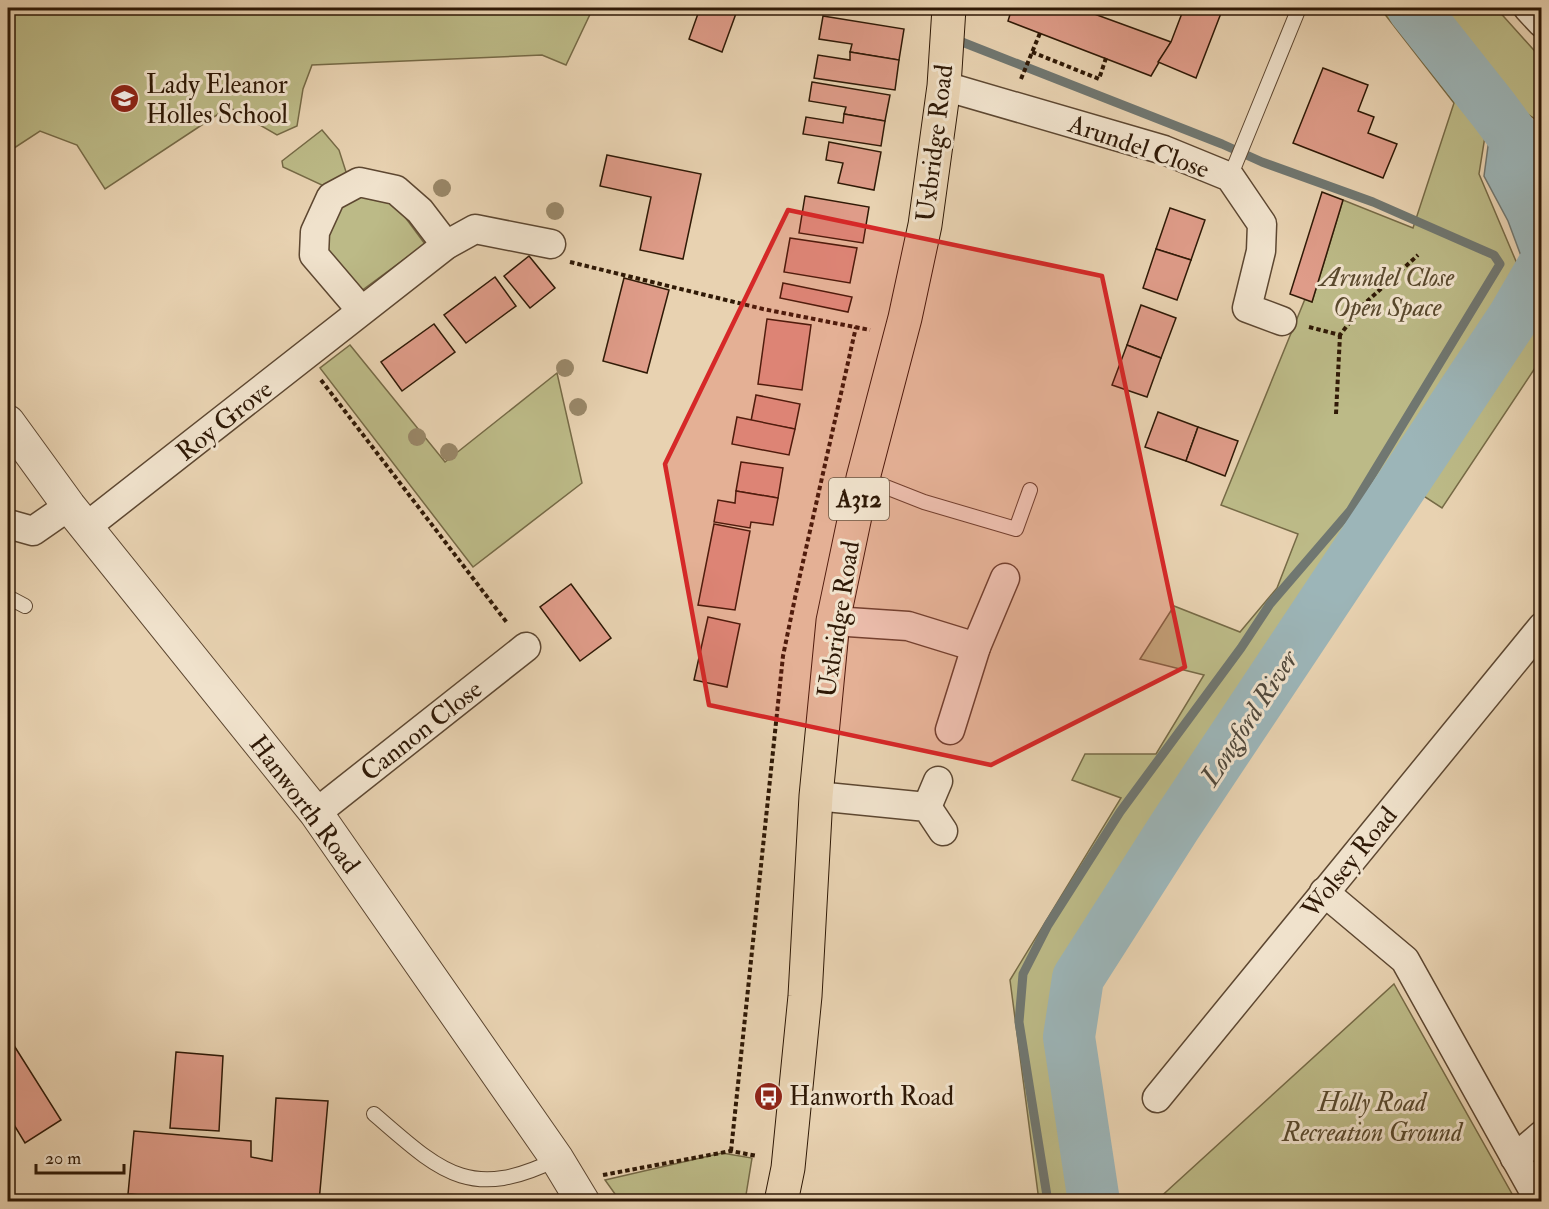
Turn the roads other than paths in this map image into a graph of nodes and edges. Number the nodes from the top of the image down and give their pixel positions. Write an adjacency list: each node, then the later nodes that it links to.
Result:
1 (949, 8): 5 (main road, Uxbridge Road / A312)
2 (1299, 8): 6 (lane)
3 (1528, 8): 4 (street)
4 (1542, 24)
5 (944, 86): 6 (street, Arundel Close); 12 (main road, Uxbridge Road / A312)
6 (1233, 170): 10 (street, Arundel Close)
7 (551, 244): 8 (street, Roy Grove)
8 (446, 245): 9 (street, Roy Grove); 9 (street)
9 (361, 310): 14 (street, Roy Grove)
10 (1281, 321)
11 (8, 422): 14 (street, Hanworth Road)
12 (863, 477): 13 (lane); 19 (main road, Uxbridge Road / A312)
13 (1030, 490)
14 (77, 517): 15 (street, Roy Grove); 27 (street, Hanworth Road)
15 (9, 528)
16 (1005, 578): 22 (street)
17 (8, 597): 18 (lane)
18 (25, 606)
19 (833, 621): 22 (street); 25 (main road, Uxbridge Road / A312)
20 (1542, 627): 29 (street, Wolsey Road)
21 (526, 647): 27 (street, Cannon Close)
22 (976, 648): 23 (street)
23 (950, 730)
24 (938, 781): 26 (street)
25 (816, 796): 26 (street); 36 (main road, Uxbridge Road / A312)
26 (927, 807): 28 (street)
27 (316, 813): 34 (street, Hanworth Road)
28 (943, 831)
29 (1324, 892): 30 (street, Wolsey Road); 33 (street)
30 (1157, 1098)
31 (374, 1114): 34 (lane)
32 (1542, 1135): 33 (street)
33 (1515, 1158): 37 (street)
34 (557, 1159): 35 (street, Hanworth Road)
35 (579, 1195)
36 (781, 1202)
37 (1540, 1202)

